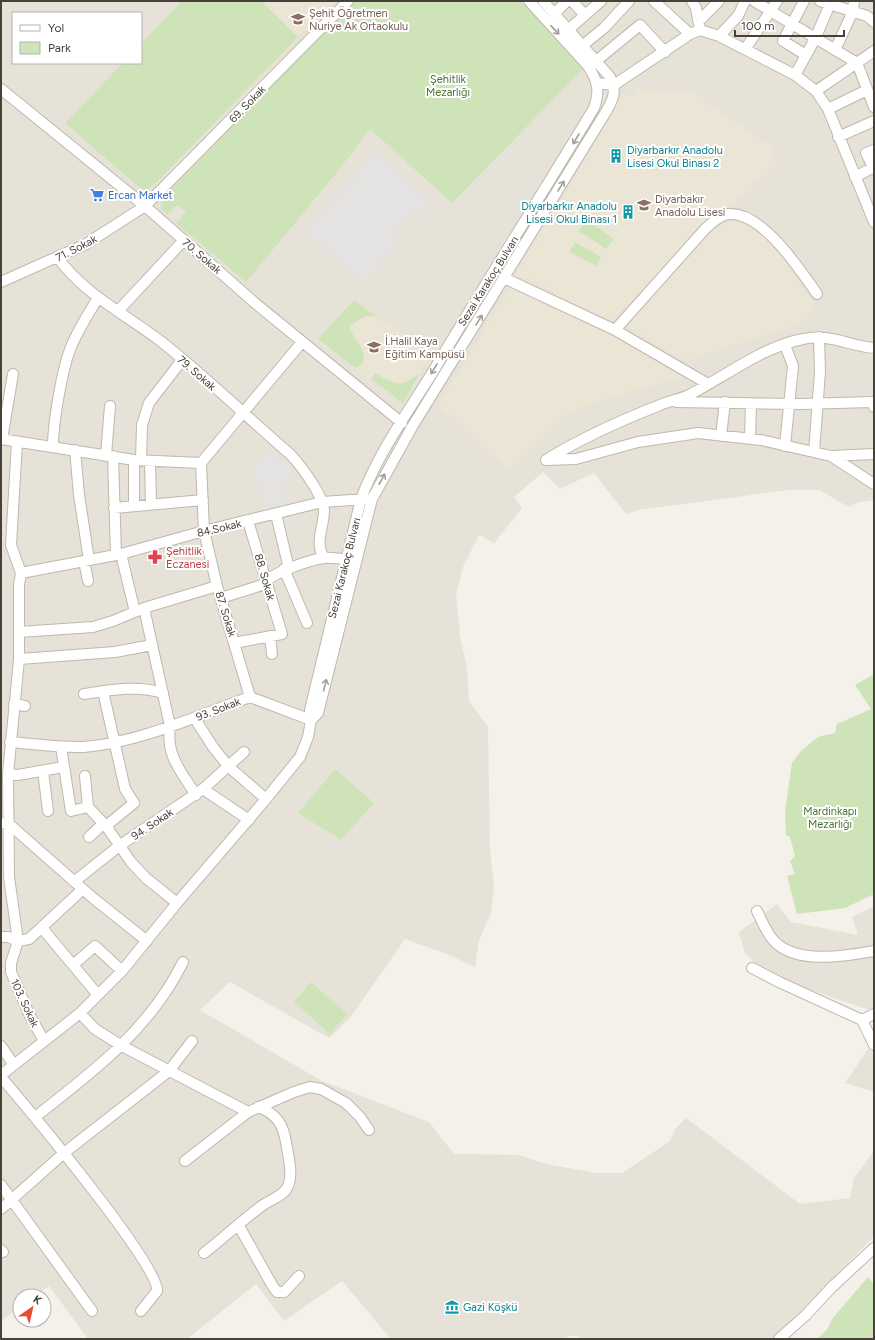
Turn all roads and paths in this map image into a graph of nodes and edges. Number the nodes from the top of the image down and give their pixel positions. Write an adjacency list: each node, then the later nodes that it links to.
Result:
1 (348, 1): 48 (street, 69. Sokak)
2 (529, 1): 36 (street, Sezai Karakoç Bulvarı, one-way to 36)
3 (543, 1): 18 (street)
4 (567, 1): 18 (street)
5 (572, 1): 19 (street)
6 (601, 1): 19 (street)
7 (629, 1): 27 (street)
8 (654, 1): 24 (street)
9 (692, 1): 21 (street)
10 (719, 1): 21 (street)
11 (745, 1): 25 (street)
12 (754, 1): 17 (street)
13 (777, 1): 17 (street)
14 (804, 1): 22 (street)
15 (823, 2): 16 (street); 26 (street)
16 (853, 6): 20 (street); 29 (street)
17 (770, 12): 22 (street); 28 (street)
18 (554, 14): 23 (street)
19 (585, 15): 23 (street)
20 (874, 22)
21 (699, 25): 24 (street); 25 (street)
22 (792, 25): 26 (street); 32 (street)
23 (568, 30): 27 (street)
24 (690, 34): 31 (street)
25 (719, 36): 28 (street)
26 (815, 39): 29 (street); 32 (street)
27 (582, 46): 33 (street)
28 (746, 48): 35 (street)
29 (835, 50): 34 (street)
30 (874, 51): 34 (street)
31 (665, 52): 33 (street); 37 (street)
32 (806, 55): 35 (street)
33 (596, 61): 37 (street)
34 (857, 63): 39 (street); 40 (street)
35 (794, 76): 39 (street)
36 (596, 83): 37 (street); 73 (street, Sezai Karakoç Bulvarı, one-way to 73)
37 (614, 84): 52 (street, one-way to 37)
38 (1, 89): 48 (street, 70. Sokak)
39 (816, 91): 42 (street)
40 (870, 92): 41 (street); 42 (street)
41 (874, 107)
42 (828, 109): 44 (street)
43 (874, 121): 44 (street)
44 (838, 137): 47 (street)
45 (874, 150): 46 (street)
46 (874, 168): 47 (street)
47 (855, 177): 49 (street)
48 (145, 206): 50 (street, 70. Sokak); 51 (street, 71. Sokak)
49 (874, 222)
50 (184, 240): 56 (street); 59 (street, 70. Sokak)
51 (58, 258): 53 (street, 71. Sokak); 55 (street, 79. Sokak)
52 (504, 278): 57 (street); 89 (street, one-way to 52)
53 (1, 282)
54 (817, 294): 57 (street)
55 (98, 298): 56 (street, 79. Sokak); 79 (street)
56 (118, 311): 62 (street, 79. Sokak)
57 (615, 330): 64 (street)
58 (819, 337): 60 (street); 61 (street); 69 (street)
59 (302, 342): 72 (street); 73 (street, 70. Sokak)
60 (785, 345): 64 (street); 68 (street)
61 (874, 348)
62 (182, 360): 72 (street, 79. Sokak); 85 (street)
63 (13, 374): 75 (street)
64 (708, 384): 65 (street)
65 (668, 402): 66 (street); 74 (street)
66 (725, 402): 67 (street); 74 (street)
67 (751, 403): 68 (street); 76 (street)
68 (790, 404): 69 (street); 78 (street)
69 (817, 404): 71 (street); 81 (street)
70 (110, 406): 83 (street)
71 (874, 407)
72 (243, 414): 86 (street); 91 (street, 79. Sokak)
73 (402, 423): 88 (street, Sezai Karakoç Bulvarı)
74 (722, 436): 76 (street)
75 (1, 439): 77 (street)
76 (750, 439): 78 (street)
77 (17, 442): 79 (street); 103 (street)
78 (785, 446): 81 (street)
79 (53, 447): 80 (street)
80 (75, 450): 83 (street); 101 (street)
81 (814, 452): 84 (street)
82 (874, 454): 84 (street)
83 (109, 456): 85 (street); 94 (street)
84 (831, 456): 87 (street)
85 (142, 460): 86 (street); 92 (street); 93 (street)
86 (201, 464): 90 (street, 87. Sokak)
87 (874, 484)
88 (361, 499): 89 (street, 84.Sokak); 91 (street, 84.Sokak); 100 (street, Sezai Karakoç Bulvarı)
89 (372, 499): 123 (street, one-way to 89)
90 (203, 500): 92 (street); 97 (street, 87. Sokak)
91 (322, 502): 95 (street, 84.Sokak); 99 (street)
92 (151, 504): 93 (street)
93 (134, 506): 94 (street)
94 (114, 508): 98 (street)
95 (276, 514): 96 (street, 84.Sokak); 102 (street)
96 (248, 521): 97 (street, 84.Sokak); 104 (street, 88. Sokak)
97 (204, 530): 98 (street, 84.Sokak); 106 (street, 87. Sokak)
98 (119, 554): 101 (street, 84.Sokak); 108 (street)
99 (324, 558): 100 (street); 102 (street)
100 (346, 559): 123 (street, Sezai Karakoç Bulvarı)
101 (87, 561): 103 (street, 84.Sokak); 105 (street)
102 (286, 569): 104 (street); 109 (street)
103 (22, 573): 110 (street)
104 (266, 580): 107 (street); 111 (street, 88. Sokak)
105 (88, 581)
106 (217, 586): 107 (street, 87. Sokak); 108 (street)
107 (221, 598): 112 (street, 87. Sokak)
108 (139, 610): 110 (street); 113 (street)
109 (307, 623)
110 (19, 632): 115 (street)
111 (270, 636): 112 (street); 114 (street)
112 (234, 643): 119 (street, 87. Sokak)
113 (152, 645): 115 (street); 117 (street)
114 (272, 654)
115 (19, 659): 120 (street)
116 (103, 691): 117 (street); 118 (street); 126 (street)
117 (163, 693): 124 (street)
118 (84, 694)
119 (250, 697): 122 (street, 93. Sokak); 123 (street, 93. Sokak)
120 (14, 704): 121 (street); 125 (street)
121 (25, 706)
122 (195, 719): 124 (street, 93. Sokak); 130 (street)
123 (311, 720): 135 (street)
124 (170, 726): 126 (street, 93. Sokak); 134 (street)
125 (10, 742): 127 (street, 93. Sokak); 132 (street)
126 (114, 742): 127 (street, 93. Sokak); 140 (street)
127 (61, 747): 129 (street)
128 (244, 752): 130 (street, 94. Sokak)
129 (64, 767): 131 (street); 136 (street)
130 (229, 767): 134 (street, 94. Sokak); 135 (street)
131 (43, 771): 132 (street); 137 (street)
132 (8, 774): 139 (street)
133 (85, 776): 136 (street)
134 (199, 792): 138 (street); 142 (street, 94. Sokak)
135 (266, 799): 138 (street)
136 (88, 807): 140 (street)
137 (48, 812)
138 (249, 820): 145 (street)
139 (5, 824): 143 (street); 149 (street)
140 (105, 825): 141 (street); 142 (street)
141 (89, 836)
142 (119, 846): 143 (street, 94. Sokak); 145 (street)
143 (74, 881): 144 (street)
144 (83, 889): 147 (street); 150 (street)
145 (177, 903): 150 (street)
146 (757, 911): 151 (street)
147 (42, 928): 149 (street); 153 (street)
148 (1, 937): 149 (street)
149 (18, 941): 160 (street, 103. Sokak)
150 (147, 941): 155 (street)
151 (874, 951)
152 (183, 962): 164 (street)
153 (73, 965): 155 (street); 156 (street)
154 (752, 968): 159 (street)
155 (122, 971): 156 (street)
156 (98, 995): 157 (street)
157 (80, 1013): 160 (street); 164 (street)
158 (874, 1014): 159 (street)
159 (862, 1020): 162 (street)
160 (44, 1040): 165 (street)
161 (192, 1042): 166 (street)
162 (874, 1045)
163 (1, 1046): 165 (street)
164 (122, 1046): 166 (street); 170 (street)
165 (14, 1065): 167 (street)
166 (169, 1071): 169 (street); 172 (street)
167 (1, 1076): 170 (street)
168 (258, 1107): 169 (street); 171 (street); 177 (street)
169 (248, 1112): 173 (street)
170 (35, 1117): 172 (street)
171 (369, 1130)
172 (64, 1153): 175 (street); 182 (street)
173 (185, 1161)
174 (1, 1185): 175 (street)
175 (12, 1199): 176 (street); 181 (street)
176 (1, 1209)
177 (239, 1226): 179 (street); 180 (street)
178 (874, 1248): 183 (street)
179 (204, 1253)
180 (299, 1276)
181 (92, 1311)
182 (141, 1311)
183 (779, 1339)

